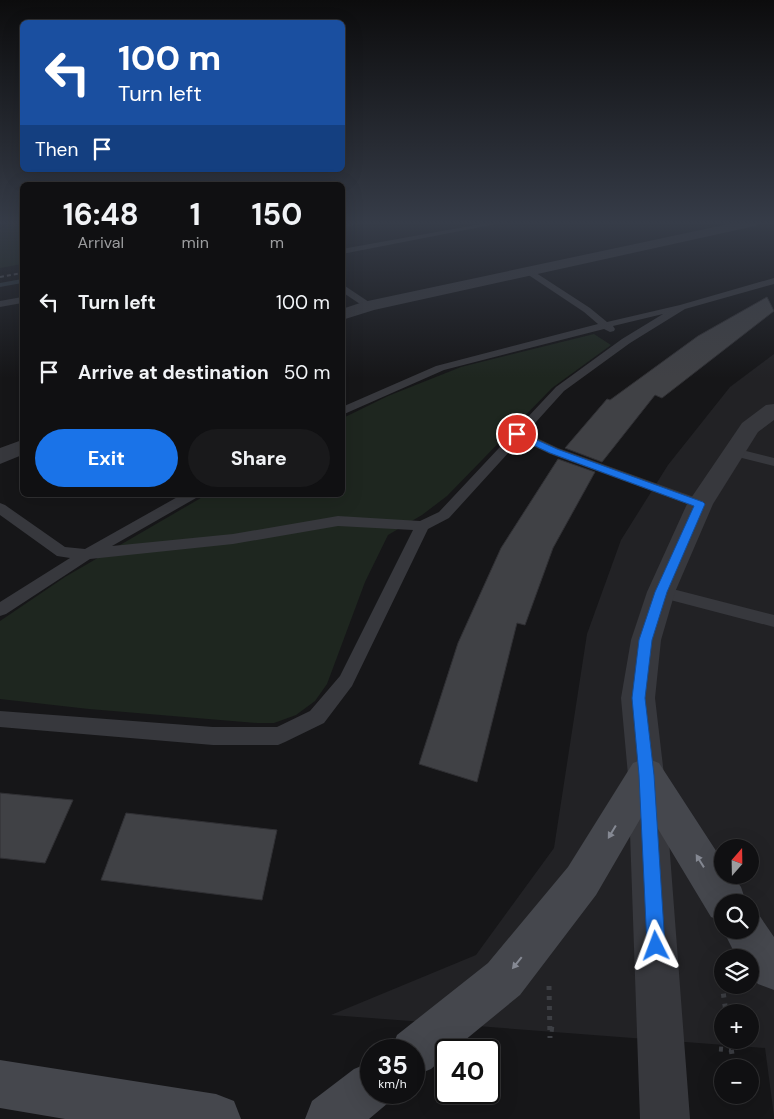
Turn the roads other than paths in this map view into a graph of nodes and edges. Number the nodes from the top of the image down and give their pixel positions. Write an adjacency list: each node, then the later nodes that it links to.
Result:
1 (519, 274): 7 (street)
2 (533, 274): 10 (lane)
3 (774, 281): 8 (lane)
4 (345, 289): 7 (lane)
5 (20, 300): 6 (lane)
6 (0, 304)
7 (369, 306): 9 (street)
8 (682, 307): 10 (lane); 11 (lane)
9 (345, 314)
10 (605, 325): 11 (lane); 13 (lane)
11 (626, 341): 14 (lane)
12 (774, 410): 16 (street)
13 (345, 411)
14 (517, 434): 20 (lane); 22 (lane)
15 (20, 448): 17 (street)
16 (734, 452): 18 (lane); 20 (street)
17 (0, 458)
18 (774, 462)
19 (187, 497): 23 (lane)
20 (700, 504): 24 (street)
21 (0, 508): 23 (lane)
22 (422, 526): 23 (lane); 27 (lane)
23 (87, 554): 25 (lane)
24 (661, 592): 26 (lane); 28 (street)
25 (0, 610)
26 (774, 622)
27 (0, 719)
28 (646, 775): 29 (main road, one-way to 28); 32 (main road, one-way to 32); 37 (street)
29 (721, 894)
30 (750, 939): 31 (main road)
31 (774, 968)
32 (425, 1043)
33 (0, 1084): 35 (main road)
34 (360, 1095): 36 (main road)
35 (216, 1119)
36 (330, 1119)
37 (665, 1119)

